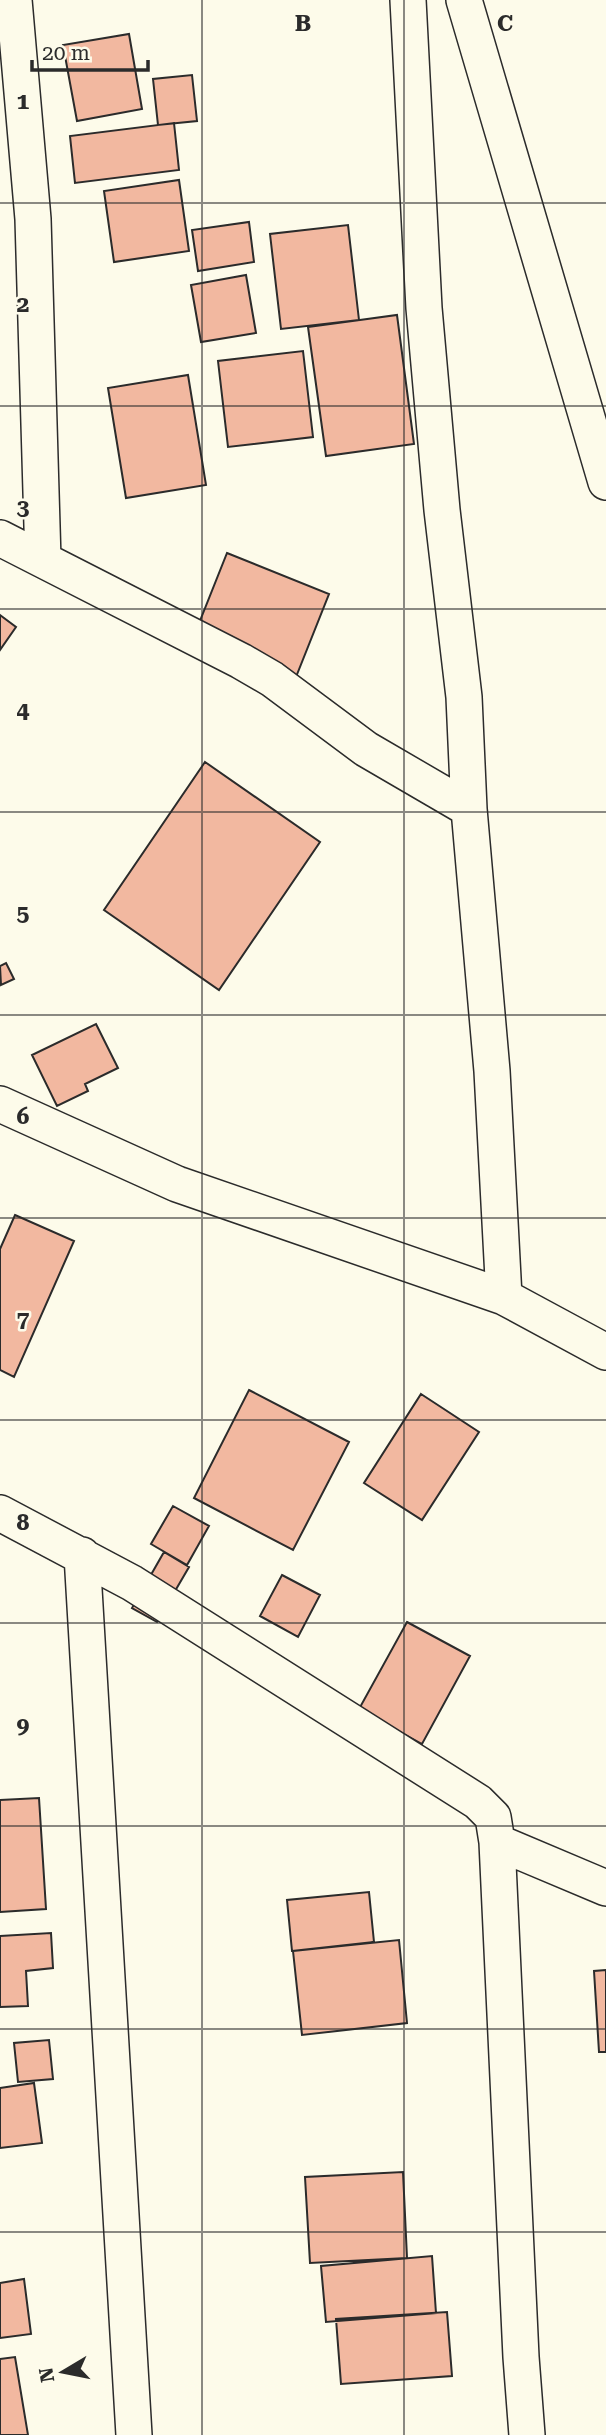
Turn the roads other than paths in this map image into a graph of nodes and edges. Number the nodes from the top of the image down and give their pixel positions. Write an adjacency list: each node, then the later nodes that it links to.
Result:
1 (14, 0): 6 (street)
2 (408, 0): 7 (street)
3 (464, 0): 4 (street)
4 (606, 482)
5 (0, 538): 6 (street)
6 (43, 560): 7 (street)
7 (469, 809): 9 (street)
8 (0, 1104): 9 (street)
9 (504, 1297): 10 (street)
10 (606, 1352)
11 (0, 1513): 12 (street)
12 (82, 1555): 13 (street); 15 (street)
13 (497, 1842): 14 (street); 16 (street)
14 (606, 1888)
15 (135, 2435)
16 (527, 2435)

